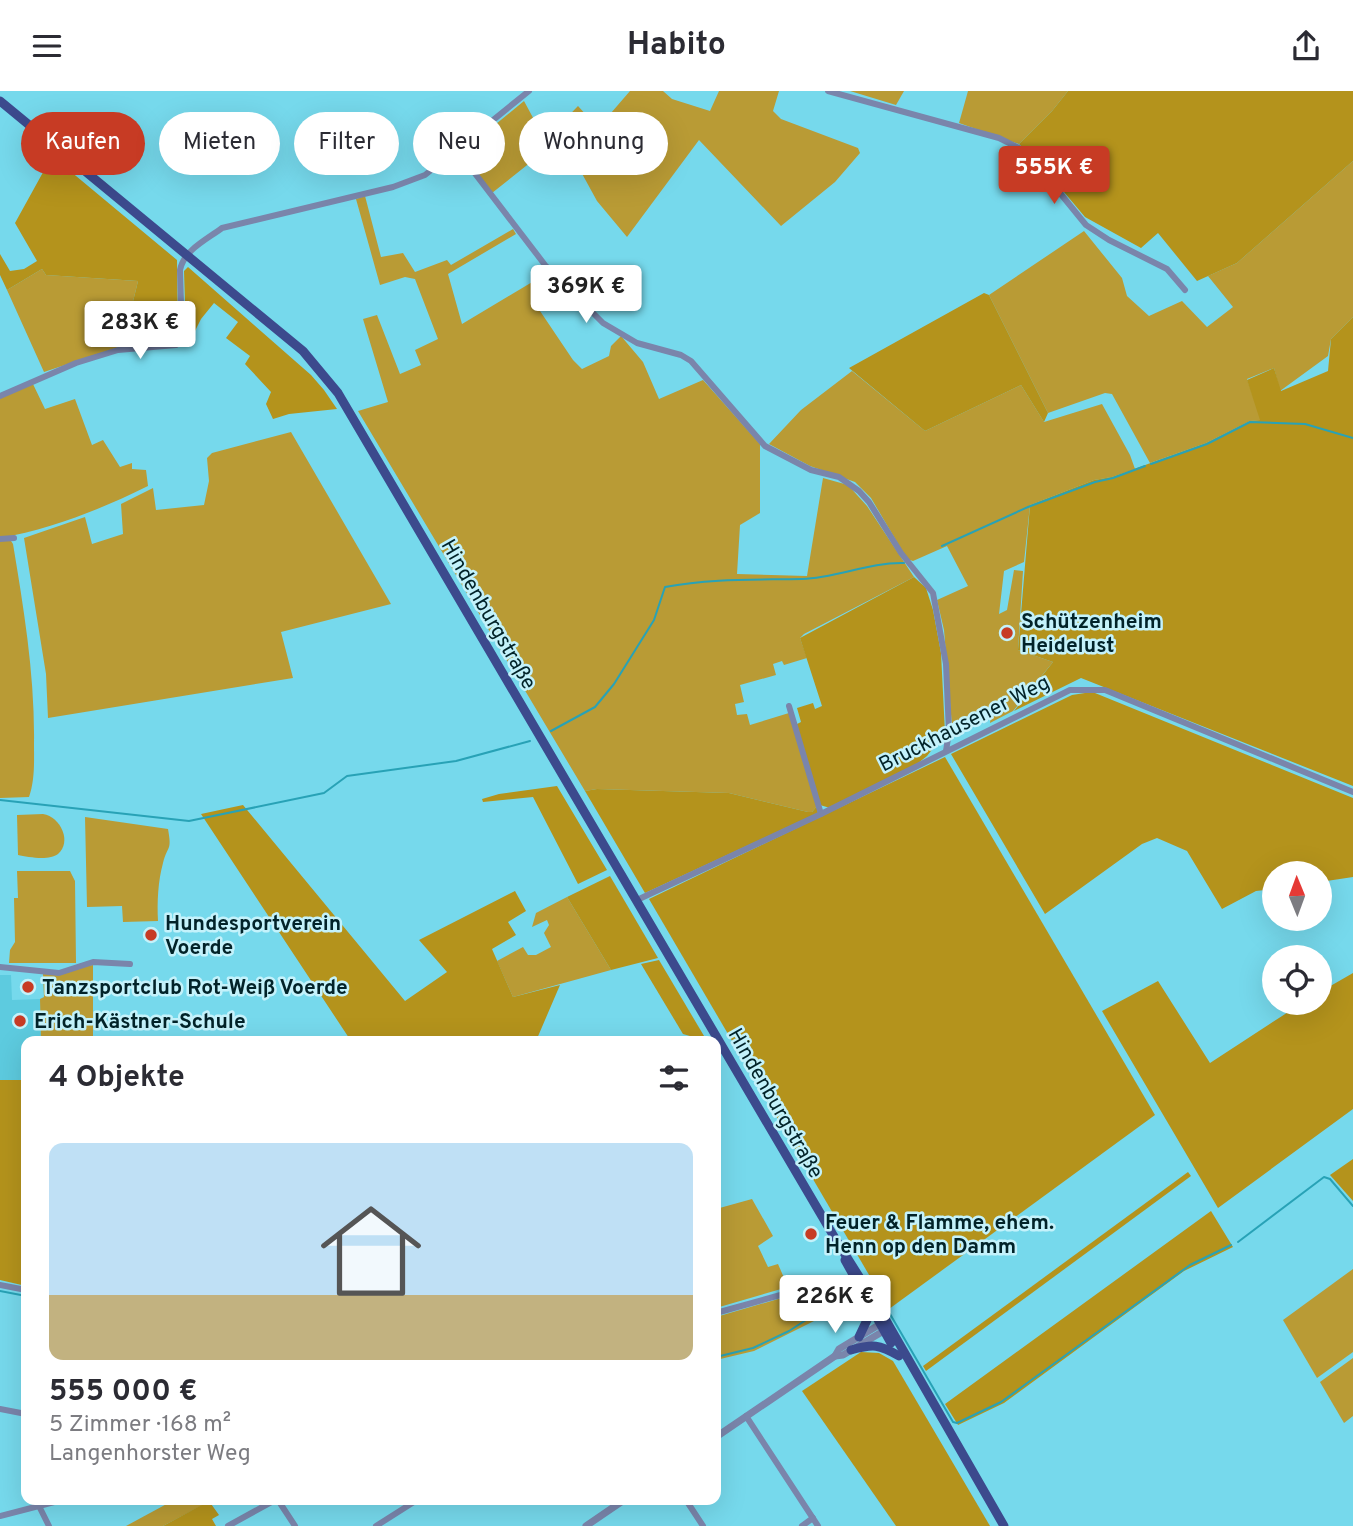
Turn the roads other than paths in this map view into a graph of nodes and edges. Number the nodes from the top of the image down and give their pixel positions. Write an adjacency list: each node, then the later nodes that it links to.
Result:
1 (529, 91): 4 (street)
2 (828, 91): 8 (street)
3 (0, 101): 7 (main road, Hindenburgstraße)
4 (503, 112)
5 (425, 175): 7 (street)
6 (476, 175): 13 (street)
7 (187, 254): 9 (street); 16 (main road, Hindenburgstraße)
8 (1185, 290)
9 (0, 396)
10 (14, 538): 11 (street)
11 (0, 539)
12 (789, 706): 15 (street)
13 (946, 751): 14 (street, Bruckhausener Weg); 15 (street, Bruckhausener Weg)
14 (1353, 792)
15 (821, 814): 16 (street, Bruckhausener Weg)
16 (637, 900): 19 (main road, Hindenburgstraße)
17 (130, 964): 18 (street)
18 (0, 967)
19 (717, 1036)
20 (721, 1044): 21 (main road, Hindenburgstraße)
21 (836, 1240): 25 (main road, Hindenburgstraße); 27 (main road, Hindenburgstraße)
22 (0, 1285): 23 (street)
23 (21, 1289)
24 (802, 1289): 26 (street)
25 (866, 1299): 27 (main road, Hindenburgstraße); 28 (main road)
26 (721, 1312)
27 (885, 1326): 28 (street); 29 (street); 31 (main road, Hindenburgstraße); 34 (main road, Hindenburgstraße)
28 (859, 1337): 30 (street)
29 (851, 1350): 30 (street); 31 (main road)
30 (835, 1356): 35 (street)
31 (899, 1356): 34 (main road, Hindenburgstraße)
32 (0, 1409): 33 (street)
33 (21, 1413)
34 (938, 1413): 54 (main road, Hindenburgstraße)
35 (746, 1416): 36 (street); 45 (street)
36 (721, 1434)
37 (31, 1505): 44 (street)
38 (38, 1505): 46 (street)
39 (267, 1505): 47 (street)
40 (280, 1505): 48 (street)
41 (410, 1505): 49 (street)
42 (617, 1505): 50 (street)
43 (689, 1505): 51 (street)
44 (0, 1516)
45 (813, 1518): 52 (street); 53 (street)
46 (49, 1526)
47 (228, 1526)
48 (295, 1526)
49 (376, 1526)
50 (586, 1526)
51 (703, 1526)
52 (802, 1526)
53 (818, 1526)
54 (1004, 1526)

